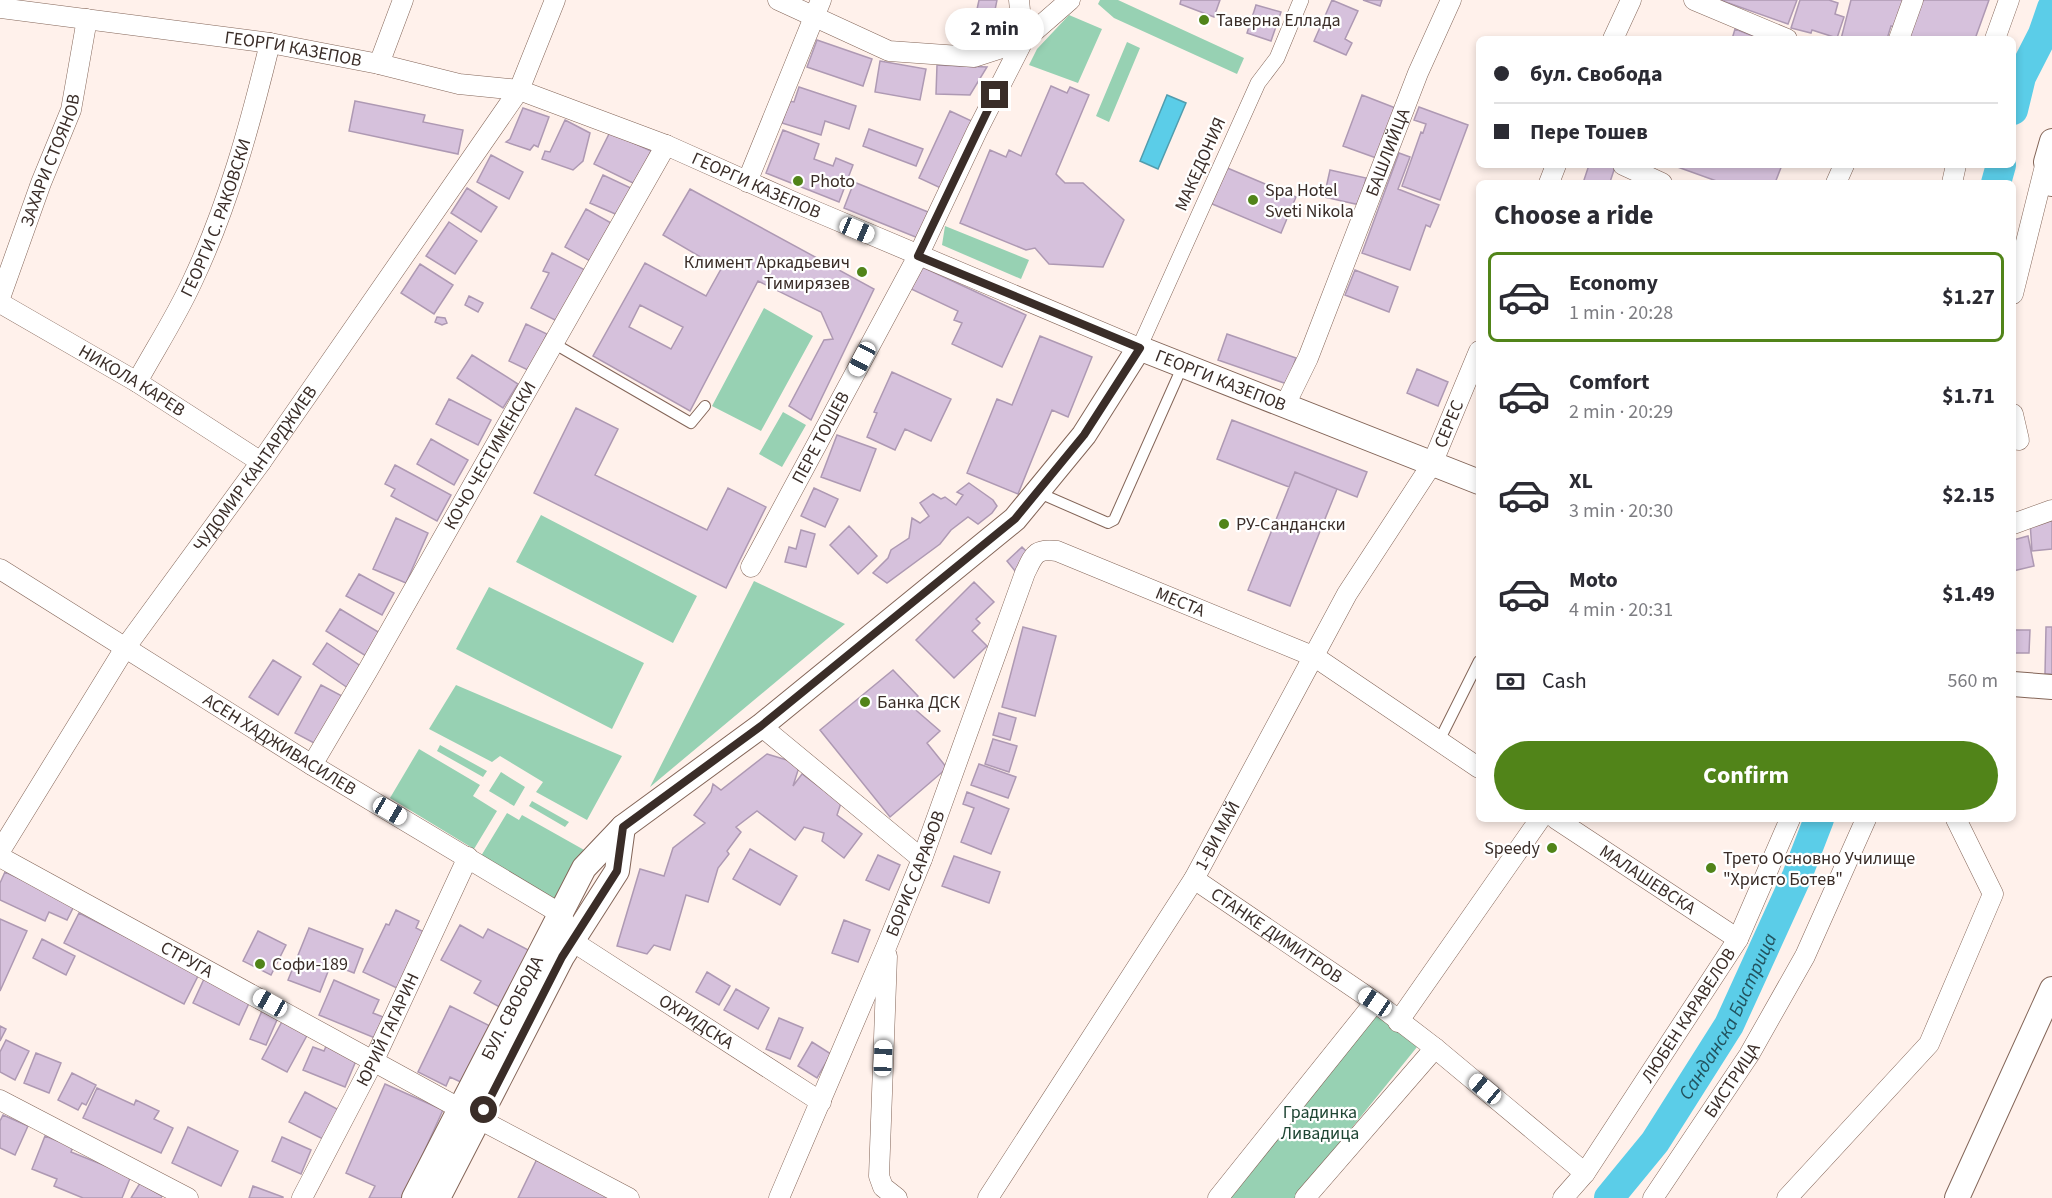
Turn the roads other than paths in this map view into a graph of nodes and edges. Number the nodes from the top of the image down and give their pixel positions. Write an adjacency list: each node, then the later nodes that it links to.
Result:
1 (403, 0): 21 (street)
2 (555, 0): 22 (street, ЧУДОМИР КАНТАРДЖИЕВ)
3 (778, 0): 13 (street)
4 (1019, 0): 19 (street)
5 (1070, 0): 19 (street, ПЕРЕ ТОШЕВ)
6 (1301, 0): 33 (street, МАКЕДОНИЯ)
7 (1451, 0): 37 (street, БАШЛИЙЦА)
8 (1631, 0): 15 (street)
9 (1694, 0): 16 (street)
10 (1913, 0): 17 (street)
11 (2009, 0): 18 (street)
12 (0, 8): 14 (street, ГЕОРГИ КАЗЕПОВ)
13 (818, 9): 19 (street); 27 (street)
14 (87, 19): 20 (street, ГЕОРГИ КАЗЕПОВ); 30 (street, ЗАХАРИ СТОЯНОВ)
15 (1614, 36)
16 (1780, 36)
17 (1900, 36)
18 (1996, 36)
19 (1023, 40): 28 (street, ПЕРЕ ТОШЕВ)
20 (270, 43): 21 (street, ГЕОРГИ КАЗЕПОВ); 36 (street, ГЕОРГИ С. РАКОВСКИ)
21 (379, 64): 22 (street, ГЕОРГИ КАЗЕПОВ)
22 (519, 90): 23 (street, ГЕОРГИ КАЗЕПОВ); 41 (street, ЧУДОМИР КАНТАРДЖИЕВ)
23 (666, 145): 27 (street, ГЕОРГИ КАЗЕПОВ); 32 (street, КОЧО ЧЕСТИМЕНСКИ)
24 (2050, 162): 29 (street)
25 (1630, 168): 26 (street)
26 (1656, 180)
27 (747, 182): 28 (street, ГЕОРГИ КАЗЕПОВ)
28 (918, 256): 33 (street, ГЕОРГИ КАЗЕПОВ); 48 (street, ПЕРЕ ТОШЕВ)
29 (2016, 283)
30 (0, 298)
31 (0, 303): 36 (street, НИКОЛА КАРЕВ)
32 (554, 343): 38 (lane); 57 (street, КОЧО ЧЕСТИМЕНСКИ)
33 (1140, 348): 35 (street, ГЕОРГИ КАЗЕПОВ); 44 (street, БУЛ. СВОБОДА)
34 (1476, 358): 42 (street, СЕРЕС)
35 (1183, 365): 37 (street, ГЕОРГИ КАЗЕПОВ); 44 (lane)
36 (136, 382): 41 (street, НИКОЛА КАРЕВ)
37 (1285, 405): 42 (street, ГЕОРГИ КАЗЕПОВ)
38 (705, 406)
39 (2016, 428): 40 (street)
40 (2019, 441)
41 (261, 462): 50 (street, ЧУДОМИР КАНТАРДЖИЕВ)
42 (1432, 464): 43 (street, ГЕОРГИ КАЗЕПОВ); 51 (street, 1-ВИ МАЙ)
43 (1476, 482)
44 (1037, 492): 55 (street, БУЛ. СВОБОДА)
45 (2052, 510): 46 (street)
46 (2016, 523)
47 (1044, 549): 51 (street, МЕСТА); 68 (street, БОРИС САРАФОВ)
48 (751, 567)
49 (0, 569): 50 (street, АСЕН ХАДЖИВАСИЛЕВ)
50 (125, 648): 57 (street, АСЕН ХАДЖИВАСИЛЕВ); 65 (street, ЧУДОМИР КАНТАРДЖИЕВ)
51 (1315, 657): 56 (street); 69 (street, 1-ВИ МАЙ)
52 (1476, 667): 56 (lane)
53 (2016, 684): 54 (street)
54 (2052, 687)
55 (761, 726): 64 (street, БУЛ. СВОБОДА); 68 (street)
56 (1439, 741): 58 (street)
57 (312, 765): 67 (street, АСЕН ХАДЖИВАСИЛЕВ)
58 (1476, 766)
59 (1538, 822): 76 (street)
60 (1561, 822): 71 (street, МАЛАШЕВСКА)
61 (1789, 822): 71 (street, ЛЮБЕН КАРАВЕЛОВ)
62 (1865, 822): 94 (street, БИСТРИЦА)
63 (1957, 822): 95 (street)
64 (623, 827): 70 (street, БУЛ. СВОБОДА); 72 (street, БУЛ. СВОБОДА)
65 (0, 851)
66 (0, 857): 78 (street, СТРУГА)
67 (468, 857): 70 (street, АСЕН ХАДЖИВАСИЛЕВ); 78 (street, ЮРИЙ ГАГАРИН)
68 (922, 859): 73 (street, БОРИС САРАФОВ)
69 (1194, 879): 75 (street, СТАНКЕ ДИМИТРОВ); 90 (street, 1-ВИ МАЙ)
70 (561, 914): 72 (street); 81 (street, БУЛ. СВОБОДА)
71 (1738, 939): 82 (street, ЛЮБЕН КАРАВЕЛОВ)
72 (572, 941): 80 (street, ОХРИДСКА); 81 (street, БУЛ. СВОБОДА)
73 (888, 945): 80 (street, БОРИС САРАФОВ); 89 (street)
74 (2052, 989): 96 (street)
75 (1375, 1002): 76 (street, СТАНКЕ ДИМИТРОВ); 91 (street)
76 (1398, 1022): 77 (street, СТАНКЕ ДИМИТРОВ)
77 (1435, 1048): 82 (street, СТАНКЕ ДИМИТРОВ); 92 (street)
78 (374, 1060): 81 (street, СТРУГА); 84 (street, ЮРИЙ ГАГАРИН)
79 (0, 1100): 83 (street)
80 (821, 1102): 88 (street, БОРИС САРАФОВ)
81 (470, 1114): 85 (street, БУЛ. СВОБОДА); 86 (street, БУЛ. СВОБОДА); 87 (street, СТРУГА)
82 (1585, 1173): 93 (street, ЛЮБЕН КАРАВЕЛОВ)
83 (188, 1198)
84 (302, 1198)
85 (414, 1198)
86 (438, 1198)
87 (629, 1198)
88 (779, 1198)
89 (897, 1198)
90 (988, 1198)
91 (1218, 1198)
92 (1305, 1198)
93 (1563, 1198)
94 (1653, 1198)
95 (1787, 1198)
96 (1957, 1198)

